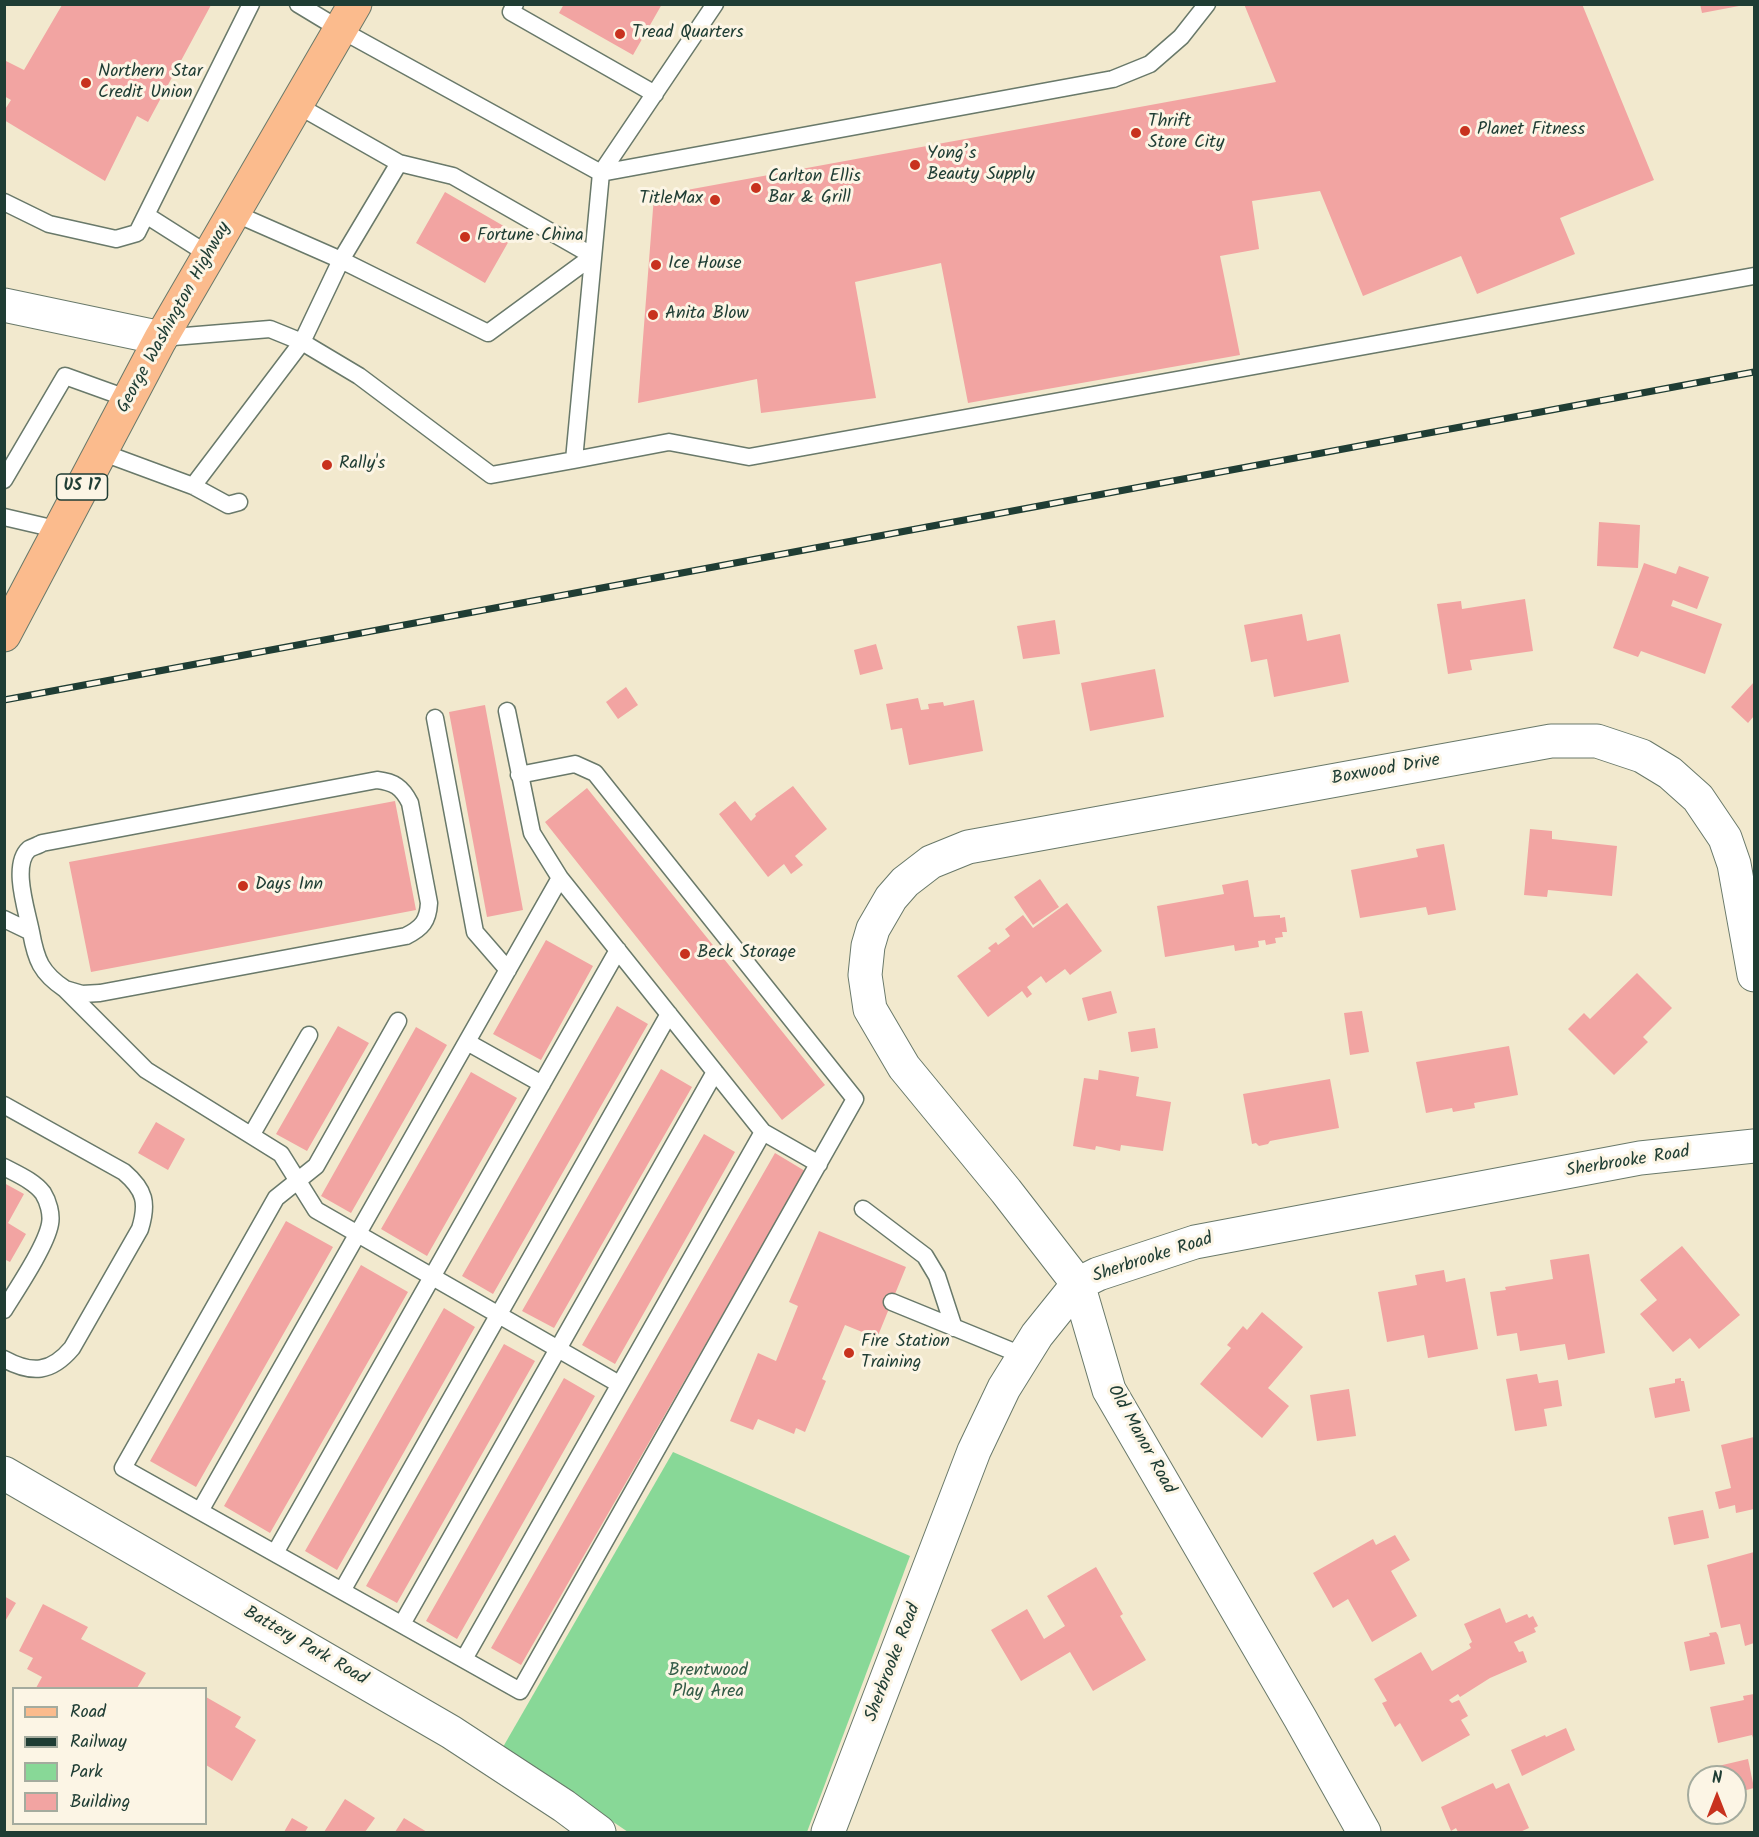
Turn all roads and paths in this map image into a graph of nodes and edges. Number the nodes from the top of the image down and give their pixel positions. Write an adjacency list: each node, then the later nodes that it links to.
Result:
1 (251, 4): 13 (lane)
2 (298, 4): 6 (lane)
3 (515, 4): 7 (lane)
4 (715, 4): 7 (lane)
5 (1207, 4): 10 (lane)
6 (348, 17): 8 (main road, George Washington Highway / US 17); 10 (lane)
7 (655, 94): 10 (lane)
8 (297, 105): 9 (lane); 12 (main road, George Washington Highway / US 17)
9 (399, 163): 15 (lane); 16 (lane)
10 (601, 173): 15 (lane)
11 (4, 202): 13 (lane)
12 (234, 213): 14 (main road, George Washington Highway / US 17); 16 (lane)
13 (146, 215): 14 (lane)
14 (209, 255): 19 (main road, George Washington Highway / US 17)
15 (593, 256): 16 (lane); 23 (lane)
16 (341, 260): 20 (lane)
17 (1755, 276): 23 (lane)
18 (4, 305): 19 (street)
19 (161, 338): 20 (lane); 21 (main road, George Washington Highway / US 17)
20 (303, 342): 23 (lane); 25 (lane)
21 (129, 399): 22 (main road, George Washington Highway / US 17); 24 (lane)
22 (100, 452): 25 (lane); 28 (main road, George Washington Highway / US 17)
23 (574, 460)
24 (4, 480)
25 (193, 486): 26 (lane)
26 (239, 502)
27 (4, 517): 28 (lane)
28 (60, 530): 29 (main road, George Washington Highway / US 17)
29 (4, 636)
30 (507, 711): 32 (lane)
31 (435, 718): 38 (lane)
32 (519, 774): 33 (lane); 51 (lane)
33 (560, 878): 37 (lane); 38 (lane)
34 (891, 898): 39 (street, Boxwood Drive); 57 (street, Old Manor Road)
35 (4, 919): 36 (lane)
36 (31, 932): 40 (lane); 40 (lane)
37 (618, 950): 41 (lane); 46 (lane)
38 (508, 970): 44 (lane)
39 (1755, 975)
40 (65, 989): 49 (lane)
41 (669, 1014): 45 (lane); 60 (lane)
42 (398, 1021): 53 (lane)
43 (309, 1035): 49 (lane)
44 (467, 1042): 46 (lane); 55 (lane)
45 (715, 1072): 48 (lane); 62 (lane)
46 (542, 1084): 56 (lane)
47 (4, 1105): 64 (lane)
48 (762, 1131): 51 (lane); 65 (lane)
49 (252, 1134): 53 (lane)
50 (1755, 1146): 57 (street, Sherbrooke Road)
51 (819, 1164): 71 (lane)
52 (4, 1167): 59 (lane)
53 (297, 1181): 55 (lane); 67 (lane)
54 (863, 1209): 61 (lane)
55 (357, 1234): 56 (lane); 67 (lane)
56 (432, 1277): 60 (lane); 68 (lane)
57 (1078, 1284): 63 (street, Sherbrooke Road); 74 (street, Old Manor Road)
58 (892, 1302): 61 (lane)
59 (4, 1310)
60 (498, 1315): 62 (lane); 69 (lane)
61 (954, 1328): 63 (lane)
62 (559, 1350): 65 (lane); 70 (lane)
63 (1024, 1356): 73 (street, Sherbrooke Road)
64 (4, 1359)
65 (619, 1384): 71 (lane)
66 (4, 1473): 72 (street, Battery Park Road)
67 (200, 1511): 68 (lane)
68 (275, 1553): 69 (lane)
69 (342, 1591): 70 (lane)
70 (402, 1624): 71 (lane)
71 (464, 1659)
72 (599, 1833)
73 (828, 1833)
74 (1364, 1833)

